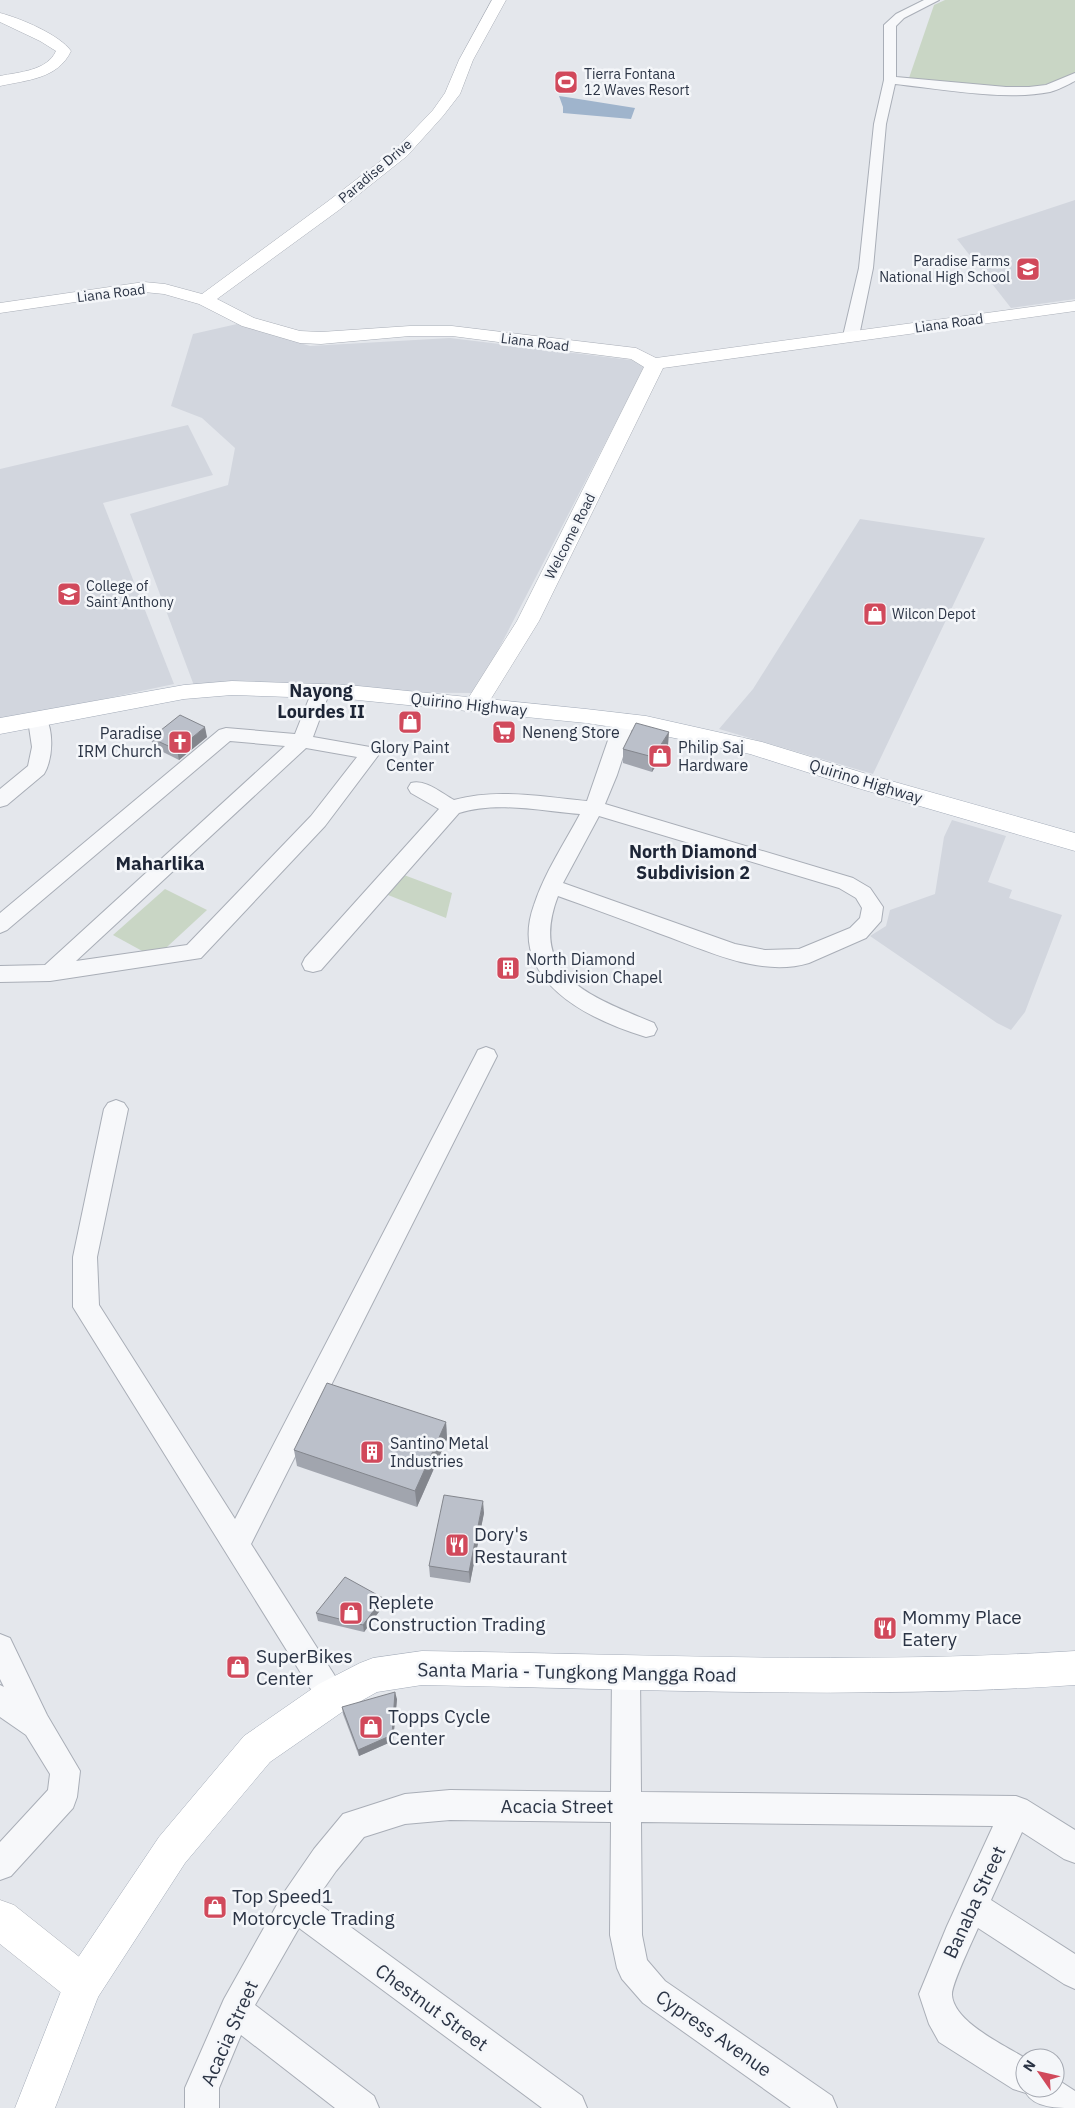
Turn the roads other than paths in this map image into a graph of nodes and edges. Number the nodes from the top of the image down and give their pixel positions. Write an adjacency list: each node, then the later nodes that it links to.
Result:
1 (500, 0): 7 (street, Paradise Drive)
2 (933, 0): 5 (street)
3 (0, 16): 6 (street)
4 (1075, 77): 5 (street)
5 (890, 80): 10 (street)
6 (0, 81)
7 (205, 300): 9 (street, Liana Road); 11 (street, Liana Road)
8 (1075, 306): 10 (street, Liana Road)
9 (0, 308)
10 (851, 336): 11 (street, Liana Road)
11 (653, 364): 13 (street, Welcome Road)
12 (321, 691): 13 (street, Quirino Highway); 14 (street, Quirino Highway); 17 (street)
13 (476, 704): 15 (street, Quirino Highway)
14 (38, 720): 16 (street, Quirino Highway); 19 (street)
15 (625, 720): 21 (street); 22 (street, Quirino Highway)
16 (0, 726)
17 (302, 742): 24 (street); 26 (street); 26 (street)
18 (418, 788): 20 (street)
19 (0, 800)
20 (452, 808): 21 (street); 25 (street)
21 (594, 808): 23 (street); 23 (street)
22 (1075, 842)
23 (551, 886): 28 (street)
24 (0, 925)
25 (313, 964)
26 (50, 973): 27 (street)
27 (0, 974)
28 (646, 1029)
29 (486, 1056): 31 (street)
30 (116, 1109): 31 (street)
31 (236, 1545): 35 (street)
32 (0, 1648): 37 (street)
33 (626, 1673): 34 (street, Santa Maria - Tungkong Mangga Road); 35 (street, Santa Maria - Tungkong Mangga Road); 38 (street, Cypress Avenue)
34 (1068, 1673)
35 (332, 1697): 46 (street, Santa Maria - Tungkong Mangga Road)
36 (0, 1700): 37 (street)
37 (37, 1725): 41 (street)
38 (626, 1807): 39 (street, Acacia Street); 42 (street, Acacia Street); 54 (street, Cypress Avenue)
39 (1016, 1811): 40 (street); 43 (street, Banaba Street)
40 (1075, 1848)
41 (0, 1865)
42 (294, 1905): 47 (street, Acacia Street); 53 (street, Chestnut Street)
43 (974, 1906): 45 (street); 48 (street, Banaba Street)
44 (0, 1919): 46 (street)
45 (1075, 1973)
46 (83, 1986): 51 (street, Santa Maria - Tungkong Mangga Road)
47 (235, 2010): 50 (street, Acacia Street); 52 (street)
48 (1015, 2071)
49 (1056, 2098): 55 (street)
50 (201, 2106)
51 (35, 2108)
52 (362, 2108)
53 (570, 2108)
54 (820, 2108)
55 (1071, 2108)

